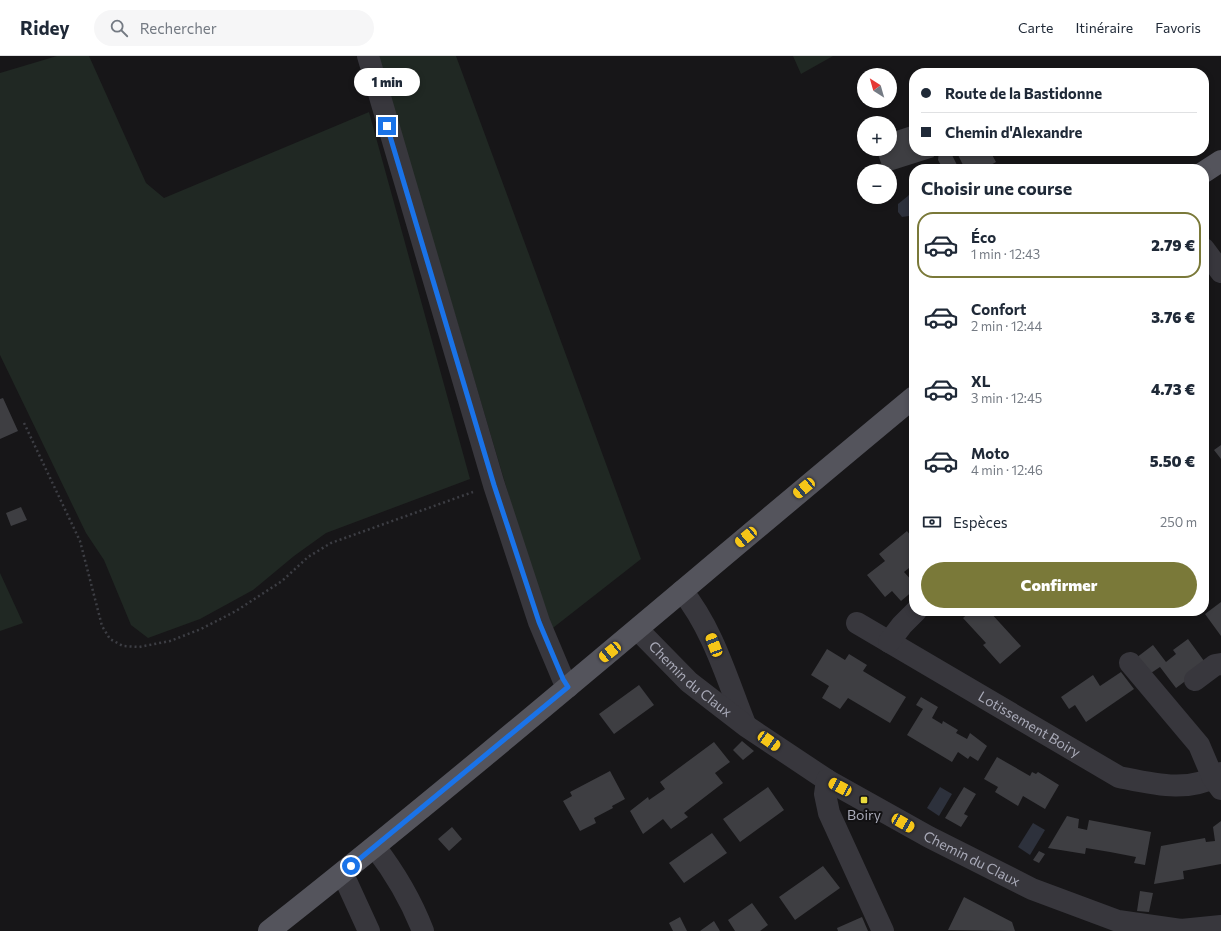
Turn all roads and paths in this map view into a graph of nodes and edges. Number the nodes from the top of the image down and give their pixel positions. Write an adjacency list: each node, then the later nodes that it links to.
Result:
1 (368, 56): 8 (street)
2 (1221, 161): 3 (main road)
3 (1209, 169)
4 (1209, 256): 5 (street)
5 (1221, 272)
6 (909, 401): 9 (main road)
7 (24, 423): 8 (path)
8 (494, 485): 17 (street)
9 (682, 591): 12 (main road); 18 (street, Chemin du Claux)
10 (911, 616): 13 (street)
11 (858, 623): 13 (street, Lotissement Boiry)
12 (638, 630): 17 (main road); 18 (street, Chemin du Claux)
13 (889, 642): 20 (street, Lotissement Boiry)
14 (1130, 663): 20 (street)
15 (1221, 664): 16 (street)
16 (1195, 680)
17 (568, 687): 21 (main road)
18 (746, 726): 19 (street, Chemin du Claux)
19 (827, 780): 23 (street, Chemin du Claux); 27 (street)
20 (1218, 780)
21 (375, 847): 22 (main road); 26 (street)
22 (340, 875): 24 (main road); 25 (street)
23 (1219, 928)
24 (269, 931)
25 (369, 931)
26 (423, 931)
27 (883, 931)

